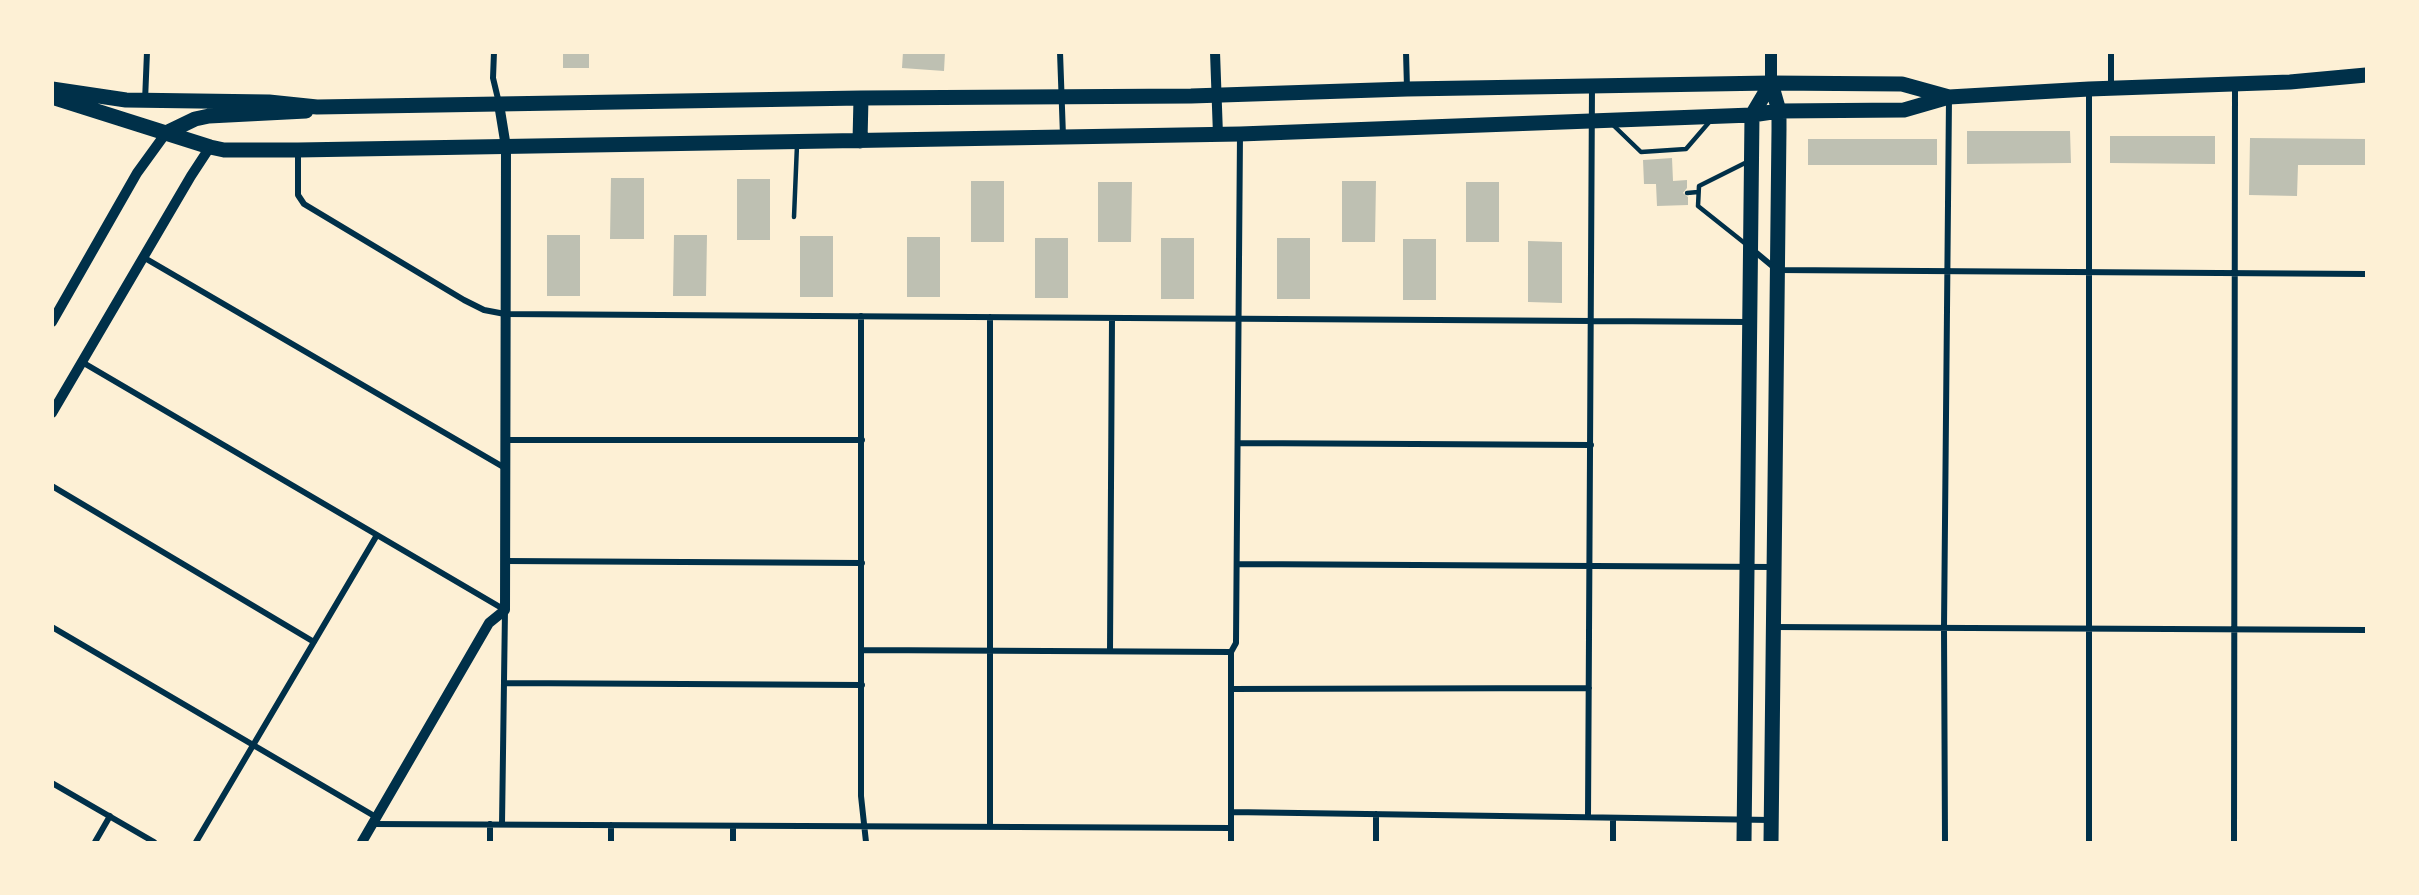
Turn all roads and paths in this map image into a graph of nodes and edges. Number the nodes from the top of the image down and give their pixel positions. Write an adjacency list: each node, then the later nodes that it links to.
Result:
1 (147, 52): 21 (street)
2 (494, 52): 22 (street)
3 (1060, 52): 18 (street)
4 (1215, 52): 16 (street)
5 (1406, 52): 14 (street)
6 (1771, 52): 9 (main road)
7 (2112, 52): 12 (street)
8 (2367, 75): 10 (main road)
9 (1771, 83): 11 (main road); 19 (main road); 24 (main road); 25 (main road)
10 (2235, 84): 12 (main road); 48 (street)
11 (1592, 86): 14 (main road); 27 (street)
12 (2112, 88): 15 (main road)
13 (52, 89): 21 (main road)
14 (1407, 89): 16 (main road)
15 (2089, 89): 19 (main road); 47 (street)
16 (1217, 95): 18 (main road); 30 (street)
17 (52, 97): 28 (main road)
18 (1063, 97): 20 (main road); 31 (street)
19 (1948, 97): 24 (main road); 46 (street)
20 (861, 98): 22 (main road); 32 (main road)
21 (145, 101): 23 (main road)
22 (499, 104): 23 (main road); 35 (street)
23 (317, 107): 28 (main road)
24 (1779, 111): 25 (main road); 45 (main road)
25 (1752, 115): 26 (main road); 39 (main road)
26 (1713, 117): 27 (main road); 37 (lane)
27 (1601, 121): 29 (main road); 37 (lane); 55 (street)
28 (166, 133): 34 (main road); 56 (street)
29 (1240, 134): 30 (main road); 54 (street)
30 (1218, 135): 31 (main road)
31 (1063, 138): 32 (main road)
32 (861, 141): 33 (main road)
33 (797, 142): 35 (main road); 42 (lane)
34 (210, 147): 36 (main road); 44 (street)
35 (506, 147): 36 (main road); 50 (street)
36 (298, 150): 50 (street)
37 (1660, 151): 38 (lane)
38 (1660, 159)
39 (1751, 159): 41 (lane); 43 (main road)
40 (1687, 192): 41 (lane)
41 (1698, 192): 43 (lane)
42 (794, 217)
43 (1750, 247): 45 (street); 57 (main road)
44 (143, 257): 58 (street); 64 (street)
45 (1778, 270): 46 (street); 72 (main road)
46 (1947, 271): 47 (street); 76 (street)
47 (2089, 274): 48 (street); 77 (street)
48 (2235, 274): 49 (street); 78 (street)
49 (2367, 274)
50 (506, 314): 51 (street); 60 (street)
51 (861, 316): 52 (street); 61 (street)
52 (990, 317): 53 (street); 82 (street)
53 (1112, 318): 54 (street); 83 (street)
54 (1239, 318): 55 (street); 62 (street)
55 (1591, 321): 57 (street); 63 (street)
56 (52, 322)
57 (1749, 322): 71 (main road)
58 (82, 362): 59 (street); 66 (street)
59 (52, 413)
60 (505, 440): 61 (street); 64 (street)
61 (862, 440): 68 (street)
62 (1238, 443): 63 (street); 69 (street)
63 (1591, 445): 70 (street)
64 (505, 468): 67 (street)
65 (52, 486): 80 (street)
66 (377, 535): 73 (street); 80 (street)
67 (505, 561): 68 (street); 73 (street)
68 (862, 563): 81 (street)
69 (1237, 564): 70 (street); 84 (street)
70 (1590, 566): 71 (street); 87 (street)
71 (1747, 567): 72 (street); 96 (main road)
72 (1774, 567): 75 (main road)
73 (505, 609): 85 (street); 98 (street)
74 (52, 627): 89 (street)
75 (1773, 627): 76 (street); 97 (main road)
76 (1944, 628): 77 (street); 119 (street)
77 (2089, 628): 78 (street); 120 (street)
78 (2234, 629): 79 (street); 121 (street)
79 (2367, 630)
80 (314, 642): 89 (street)
81 (862, 650): 82 (street); 86 (street)
82 (990, 651): 83 (street); 104 (street)
83 (1110, 651): 84 (street)
84 (1231, 652): 88 (street)
85 (504, 682): 86 (street); 100 (street)
86 (862, 685): 103 (street)
87 (1589, 688): 88 (street); 94 (street)
88 (1231, 689): 91 (street)
89 (253, 745): 98 (street); 108 (street)
90 (52, 783): 93 (street)
91 (1231, 812): 92 (street); 105 (street)
92 (1376, 814): 94 (street); 115 (street)
93 (110, 816): 106 (street); 107 (street)
94 (1588, 817): 95 (street)
95 (1613, 818): 96 (street); 116 (street)
96 (1744, 820): 97 (street); 117 (main road)
97 (1772, 820): 118 (main road)
98 (374, 821): 99 (street); 109 (street)
99 (490, 824): 100 (street); 110 (street)
100 (502, 824): 101 (street)
101 (611, 825): 102 (street); 111 (street)
102 (733, 826): 103 (street); 112 (street)
103 (864, 826): 104 (street); 113 (street)
104 (990, 827): 105 (street)
105 (1231, 828): 114 (street)
106 (95, 843)
107 (154, 843)
108 (196, 843)
109 (362, 843)
110 (490, 843)
111 (611, 843)
112 (733, 843)
113 (866, 843)
114 (1231, 843)
115 (1376, 843)
116 (1613, 843)
117 (1744, 843)
118 (1771, 843)
119 (1945, 843)
120 (2089, 843)
121 (2234, 843)

